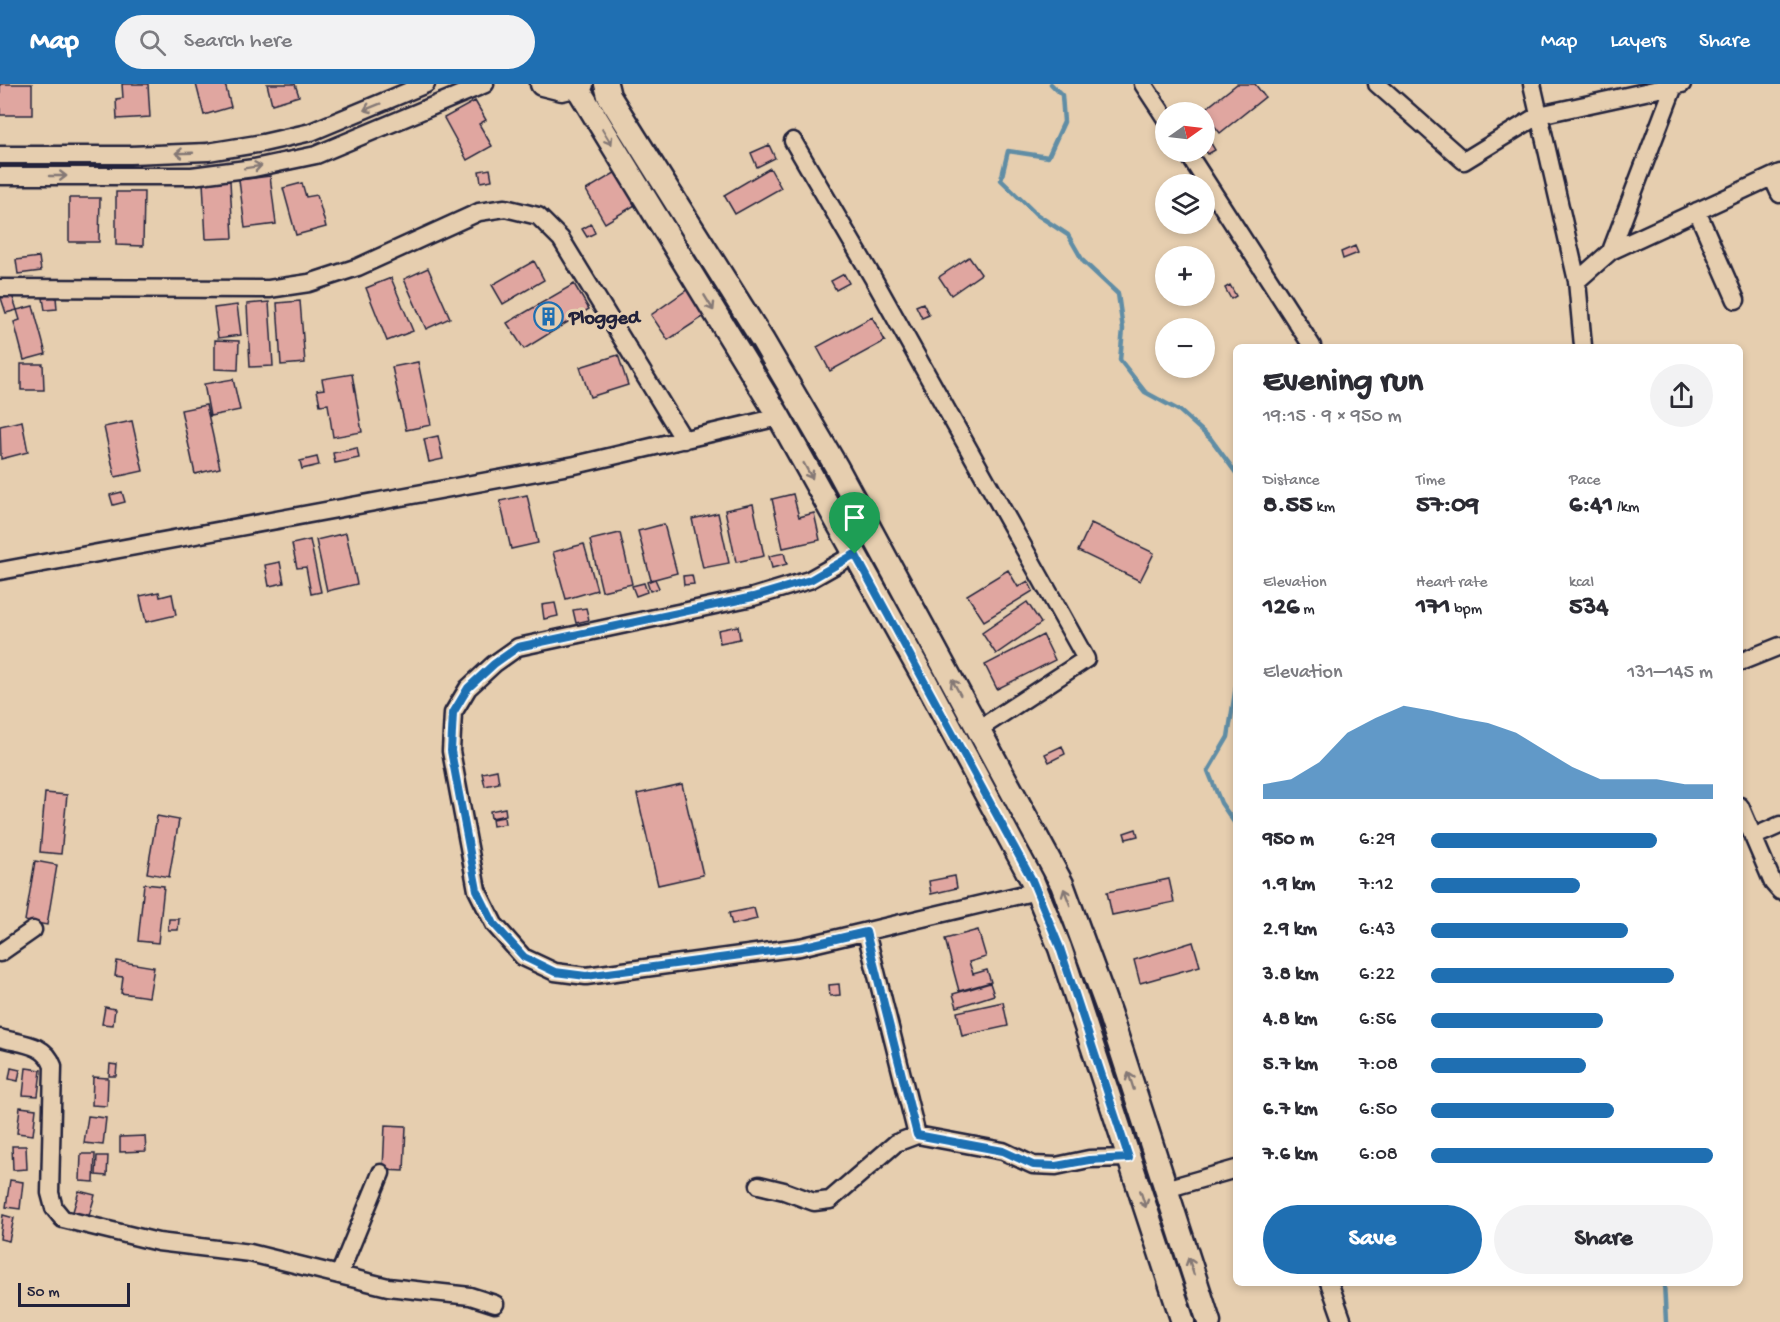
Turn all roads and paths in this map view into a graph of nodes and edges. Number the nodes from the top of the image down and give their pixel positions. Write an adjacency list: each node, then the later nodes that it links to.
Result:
1 (426, 84): 13 (street, one-way to 13)
2 (485, 84): 16 (street, one-way to 2)
3 (542, 84): 8 (street)
4 (606, 84): 31 (street, one-way to 4)
5 (1143, 84): 10 (street)
6 (1377, 84): 11 (street)
7 (1532, 84): 11 (street)
8 (579, 85): 25 (street, one-way to 25)
9 (1678, 85): 11 (street); 19 (street)
10 (1155, 102)
11 (1539, 115): 20 (street)
12 (793, 141): 31 (street)
13 (0, 155)
14 (1192, 162): 23 (street)
15 (1776, 175): 17 (street); 18 (street)
16 (0, 176)
17 (1780, 194)
18 (1697, 211): 19 (street); 22 (street)
19 (1611, 251): 20 (street)
20 (1577, 281): 24 (street)
21 (0, 288): 26 (street)
22 (1736, 300)
23 (1310, 344)
24 (1583, 344)
25 (779, 417): 26 (street); 27 (street, one-way to 27)
26 (684, 440): 28 (street)
27 (855, 554): 35 (street); 38 (street)
28 (0, 571)
29 (1780, 646): 30 (street)
30 (1743, 661)
31 (979, 729): 46 (street, one-way to 31)
32 (1743, 813): 34 (street)
33 (1780, 825): 34 (street)
34 (1753, 837): 36 (street)
35 (1037, 891): 38 (street); 42 (street)
36 (1780, 891)
37 (33, 930): 39 (street)
38 (866, 932): 41 (street)
39 (0, 953)
40 (0, 1038): 47 (street)
41 (917, 1135): 42 (street); 45 (street)
42 (1129, 1158): 50 (street, one-way to 50)
43 (1233, 1170): 46 (street)
44 (381, 1173): 47 (street)
45 (759, 1185)
46 (1166, 1189): 51 (street, one-way to 46)
47 (339, 1275): 49 (street)
48 (1330, 1286): 52 (street)
49 (495, 1305)
50 (1183, 1322)
51 (1209, 1322)
52 (1343, 1322)

